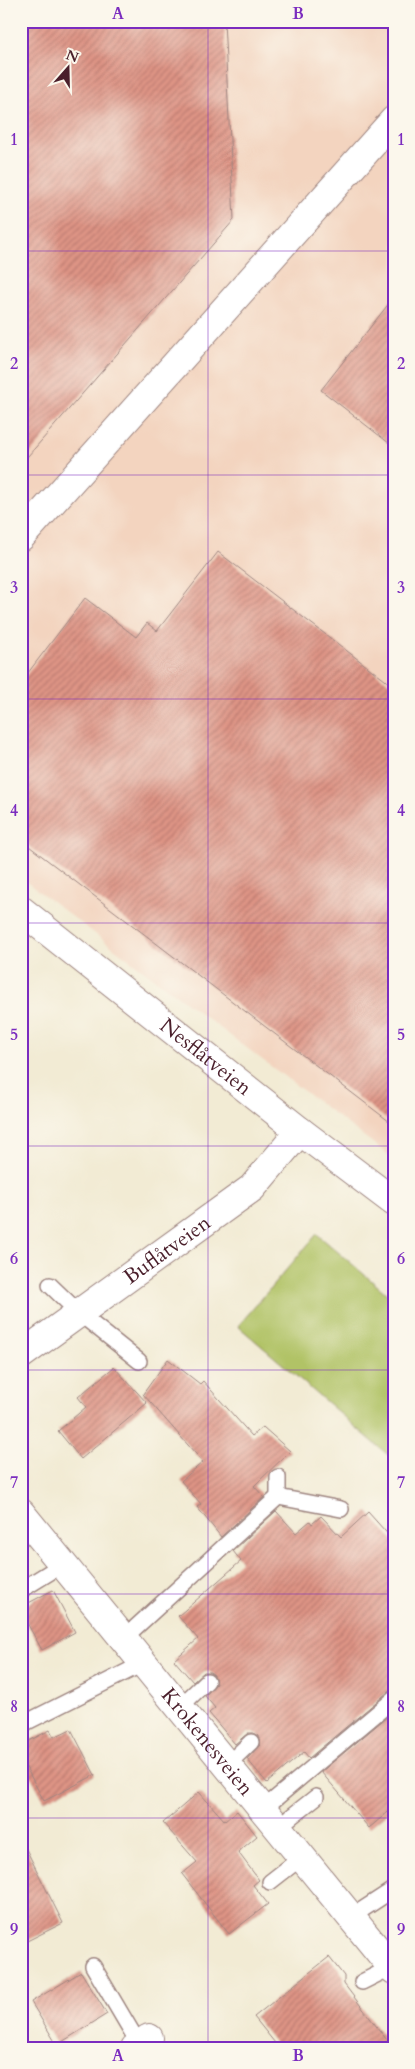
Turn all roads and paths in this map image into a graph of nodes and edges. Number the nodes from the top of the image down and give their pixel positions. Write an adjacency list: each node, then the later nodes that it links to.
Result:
1 (394, 120): 2 (street)
2 (21, 537)
3 (21, 910): 4 (street, Nesflåtveien)
4 (300, 1131): 5 (street, Nesflåtveien); 7 (street, Buflåtveien)
5 (394, 1202)
6 (50, 1285): 7 (lane)
7 (79, 1313): 8 (street, Buflåtveien); 9 (lane)
8 (21, 1355)
9 (139, 1361)
10 (278, 1477): 11 (lane)
11 (278, 1497): 12 (lane); 16 (lane)
12 (341, 1509)
13 (21, 1513): 14 (street, Krokenesveien)
14 (64, 1564): 15 (lane); 16 (street, Krokenesveien)
15 (21, 1590)
16 (124, 1638): 17 (street, Krokenesveien)
17 (144, 1663): 20 (street, Krokenesveien); 21 (lane)
18 (207, 1681): 20 (lane)
19 (394, 1699): 25 (lane)
20 (180, 1707): 23 (street, Krokenesveien)
21 (21, 1725)
22 (250, 1742): 23 (lane)
23 (227, 1765): 25 (street, Krokenesveien)
24 (316, 1797): 25 (lane)
25 (270, 1818): 26 (street, Krokenesveien)
26 (302, 1857): 27 (lane); 29 (street, Krokenesveien)
27 (270, 1882)
28 (394, 1889): 29 (lane)
29 (351, 1917): 31 (street, Krokenesveien)
30 (93, 1966): 33 (lane)
31 (393, 1968): 32 (lane)
32 (362, 1982)
33 (141, 2043)

